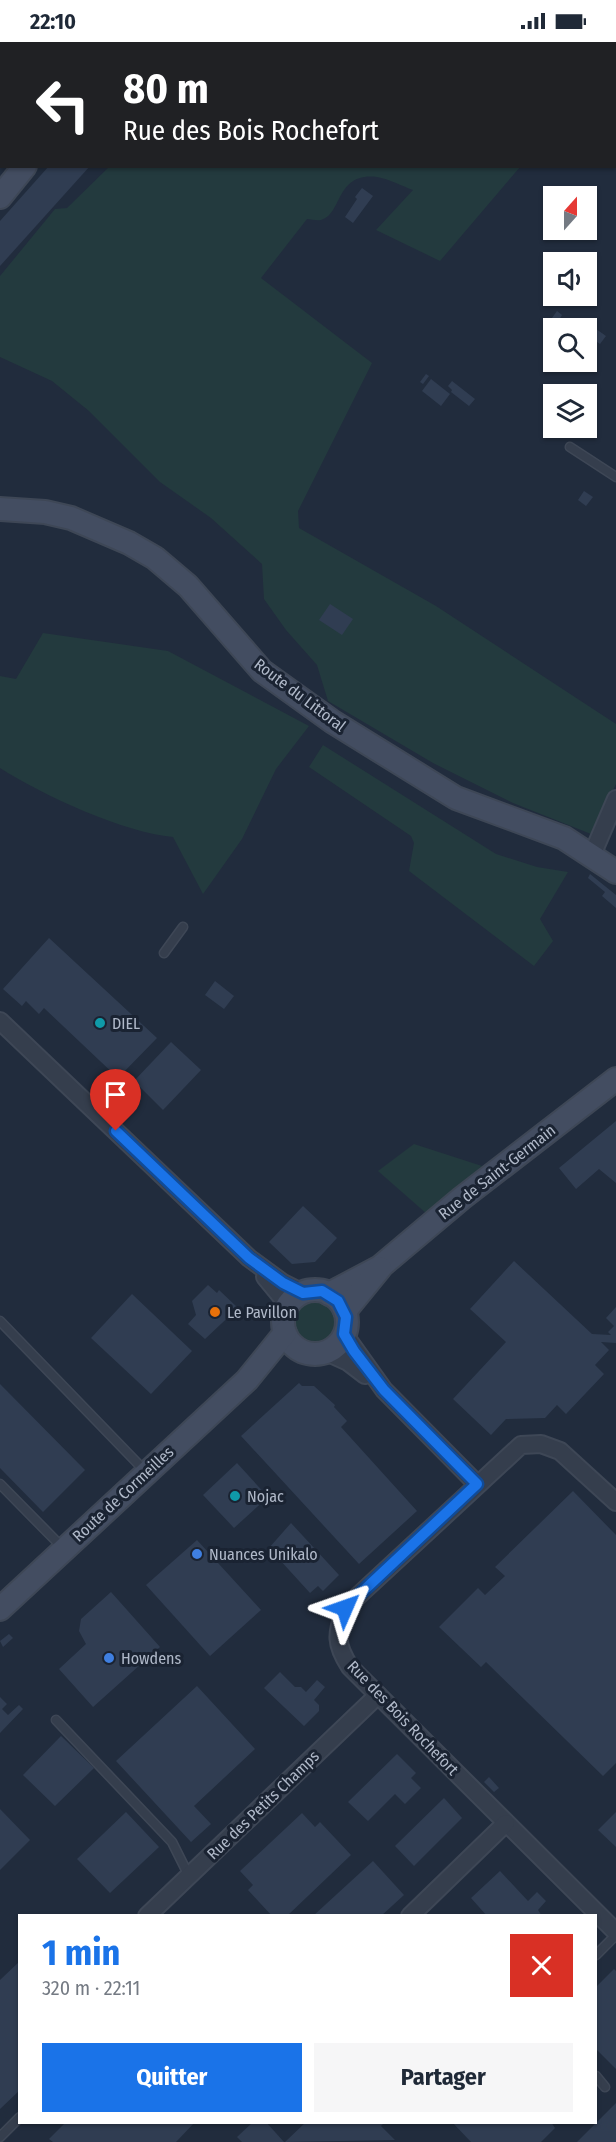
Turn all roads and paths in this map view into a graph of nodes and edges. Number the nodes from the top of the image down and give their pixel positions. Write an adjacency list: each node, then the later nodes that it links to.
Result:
1 (23, 168): 2 (main road)
2 (0, 197)
3 (570, 447): 4 (lane)
4 (616, 477)
5 (0, 509): 7 (main road, Route du Littoral)
6 (616, 799): 7 (street)
7 (591, 855): 8 (main road, Route du Littoral)
8 (616, 872)
9 (183, 927): 10 (lane)
10 (164, 953)
11 (0, 1021): 15 (street)
12 (616, 1079): 13 (main road, Rue de Saint-Germain)
13 (380, 1267): 14 (main road, Rue de Saint-Germain); 16 (main road, Rue de Saint-Germain)
14 (330, 1294): 15 (main road); 16 (main road)
15 (295, 1299): 18 (main road)
16 (345, 1311): 19 (main road)
17 (0, 1321): 24 (lane)
18 (285, 1333): 20 (main road); 22 (main road, Route de Cormeilles)
19 (344, 1334): 21 (main road); 23 (street)
20 (301, 1351): 21 (main road); 22 (main road, Route de Cormeilles)
21 (326, 1352): 23 (street)
22 (247, 1380): 24 (main road, Route de Cormeilles)
23 (384, 1390): 26 (street)
24 (146, 1473): 28 (main road, Route de Cormeilles)
25 (0, 1484): 28 (lane)
26 (477, 1484): 27 (street, Rue des Bois Rochefort); 30 (street, Rue des Bois Rochefort)
27 (616, 1502)
28 (64, 1549): 29 (main road, Route de Cormeilles)
29 (0, 1610)
30 (378, 1695): 32 (street, Rue des Bois Rochefort); 33 (street, Rue des Petits Champs)
31 (56, 1720): 33 (lane)
32 (506, 1823): 35 (street); 36 (street, Rue des Bois Rochefort)
33 (189, 1876): 34 (street, Rue des Petits Champs)
34 (149, 1914)
35 (412, 1914)
36 (616, 1933): 37 (lane)
37 (597, 1954)
38 (597, 2077): 39 (lane)
39 (605, 2086)
40 (18, 2119): 41 (lane)
41 (0, 2137)

